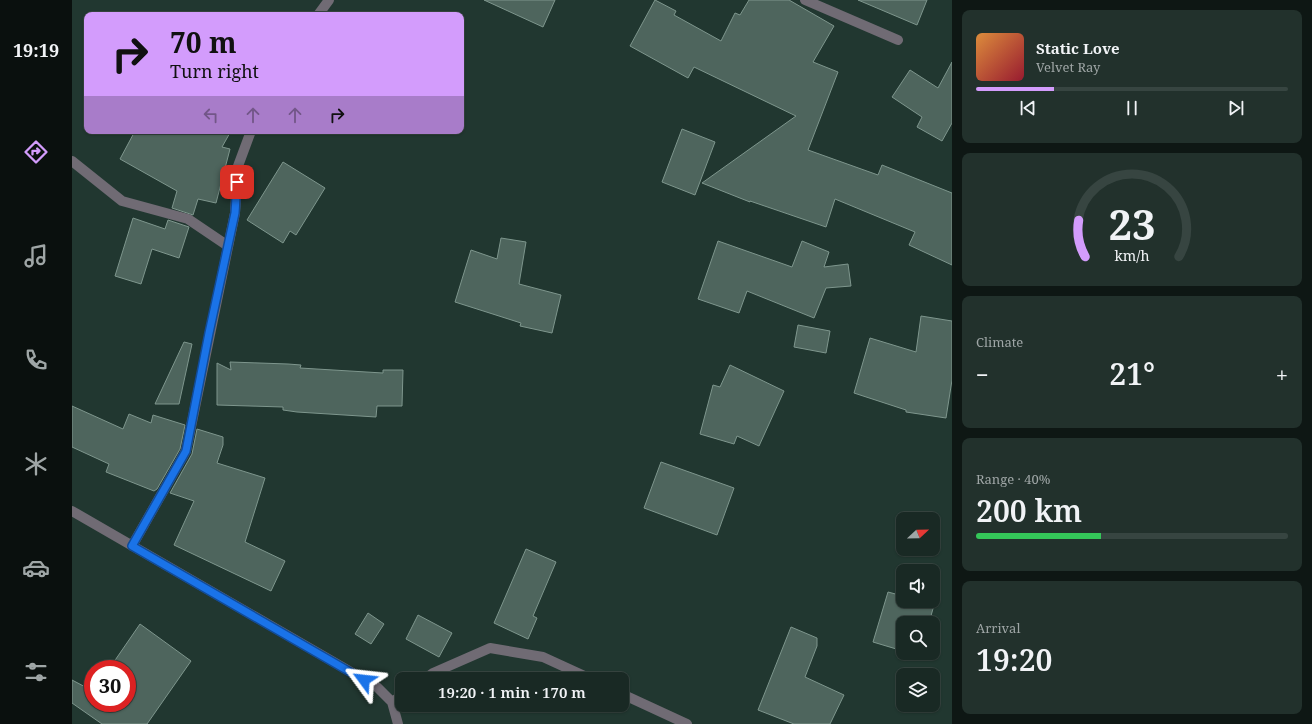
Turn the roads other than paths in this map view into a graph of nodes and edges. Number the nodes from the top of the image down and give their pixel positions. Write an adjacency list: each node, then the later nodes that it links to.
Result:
1 (330, 0): 3 (street)
2 (805, 0): 4 (street)
3 (320, 12)
4 (898, 40)
5 (250, 134): 7 (street)
6 (72, 161): 7 (street)
7 (228, 246): 9 (street)
8 (72, 511): 9 (street)
9 (132, 546): 14 (street)
10 (435, 672): 11 (street)
11 (576, 672)
12 (629, 697): 16 (street)
13 (395, 700): 14 (street)
14 (392, 702): 15 (street)
15 (398, 724)
16 (687, 724)

